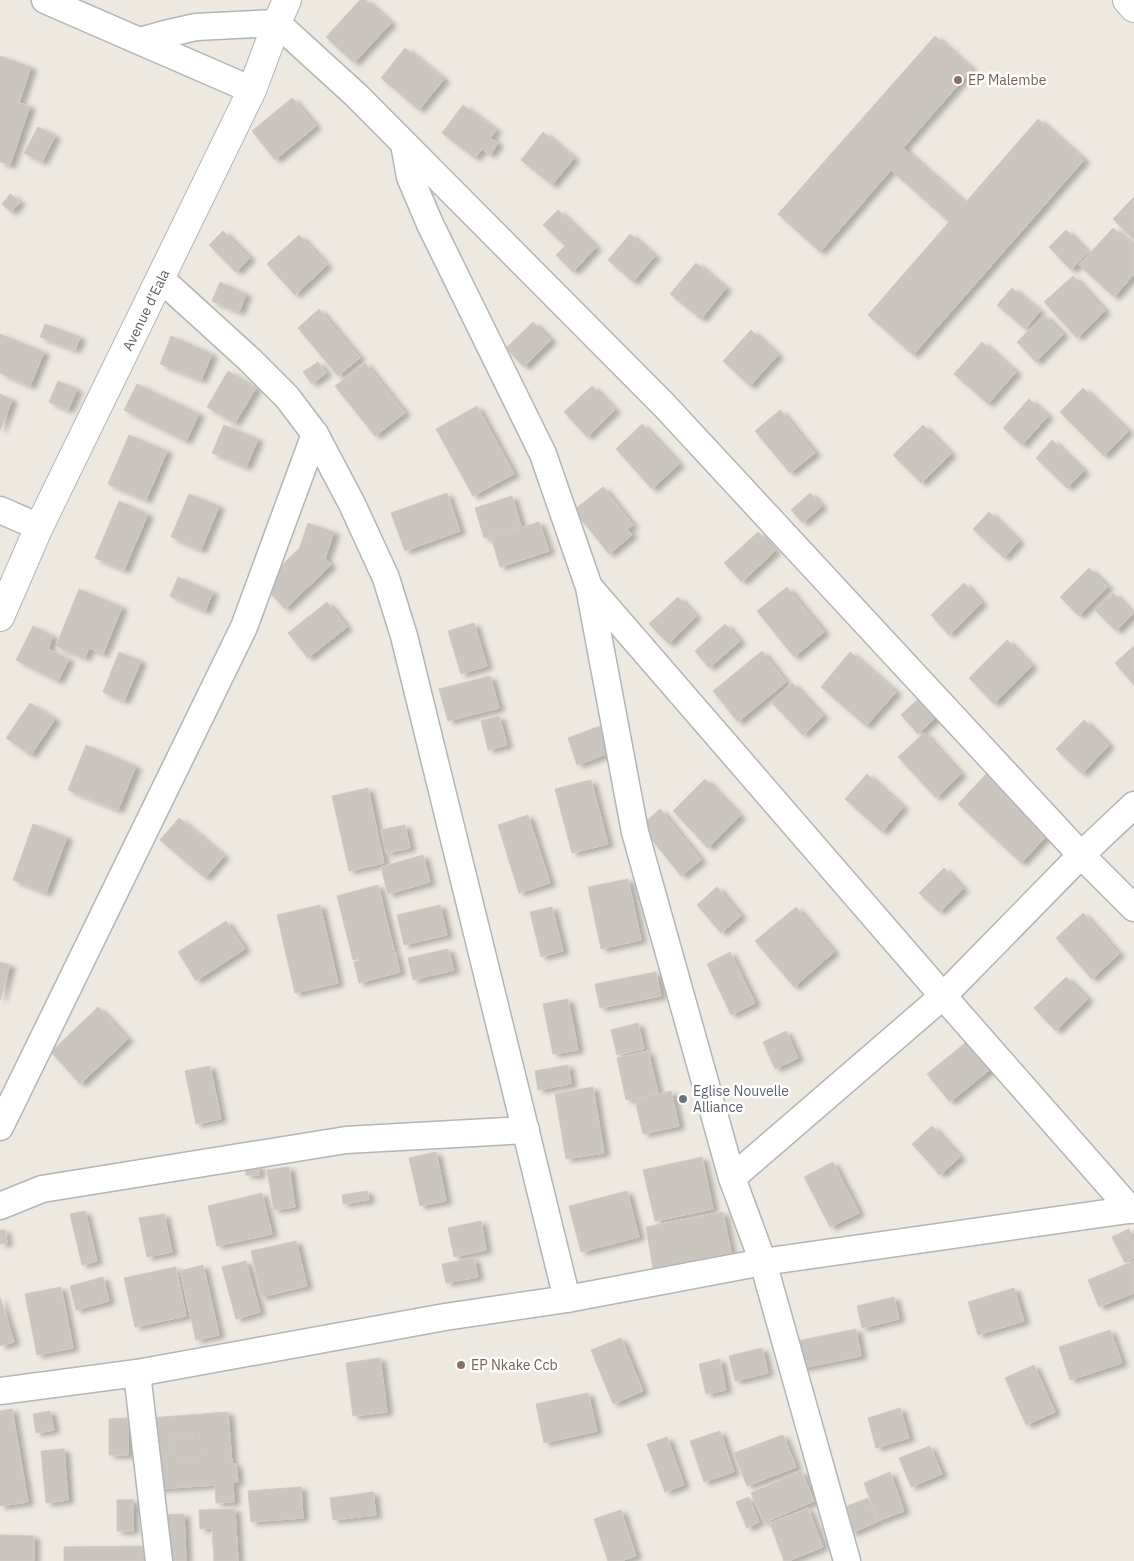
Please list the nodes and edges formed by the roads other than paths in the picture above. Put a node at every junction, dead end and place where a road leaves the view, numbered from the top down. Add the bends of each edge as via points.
1 (44, 0) edge
2 (282, 11) edge
3 (140, 41) junction
4 (252, 90) junction
5 (404, 144) junction
6 (160, 279) junction
7 (315, 434) junction
8 (0, 510) edge
9 (39, 527) junction
10 (589, 586) junction
11 (0, 617) edge
12 (1134, 805) edge
13 (1082, 856) junction
14 (1134, 908) edge
15 (943, 996) junction
16 (0, 1127) edge
17 (526, 1130) junction
18 (732, 1178) junction
19 (0, 1206) edge
20 (1133, 1210) edge
21 (763, 1262) junction
22 (567, 1299) junction
23 (137, 1373) junction
24 (0, 1391) edge
25 (158, 1561) edge
26 (847, 1561) edge

1 - 3 street
2 - 3 street
2 - 4 street, Avenue d'Eala
2 - 5 street
3 - 4 street
4 - 6 street, Avenue d'Eala
5 - 10 street via 410,177 430,224 544,454
5 - 13 street via 664,405
6 - 7 street via 262,372
6 - 9 street, Avenue d'Eala
7 - 16 street via 244,627
7 - 17 street via 386,578 402,628
8 - 9 street
9 - 11 street, Avenue d'Eala
10 - 15 street
10 - 18 street via 635,832
12 - 13 street
13 - 14 street
13 - 15 street
15 - 18 street
15 - 20 street
17 - 19 street via 346,1140 42,1189
17 - 22 street
18 - 21 street
20 - 21 street
21 - 22 street
21 - 26 street
22 - 23 street via 445,1317
23 - 24 street
23 - 25 street

